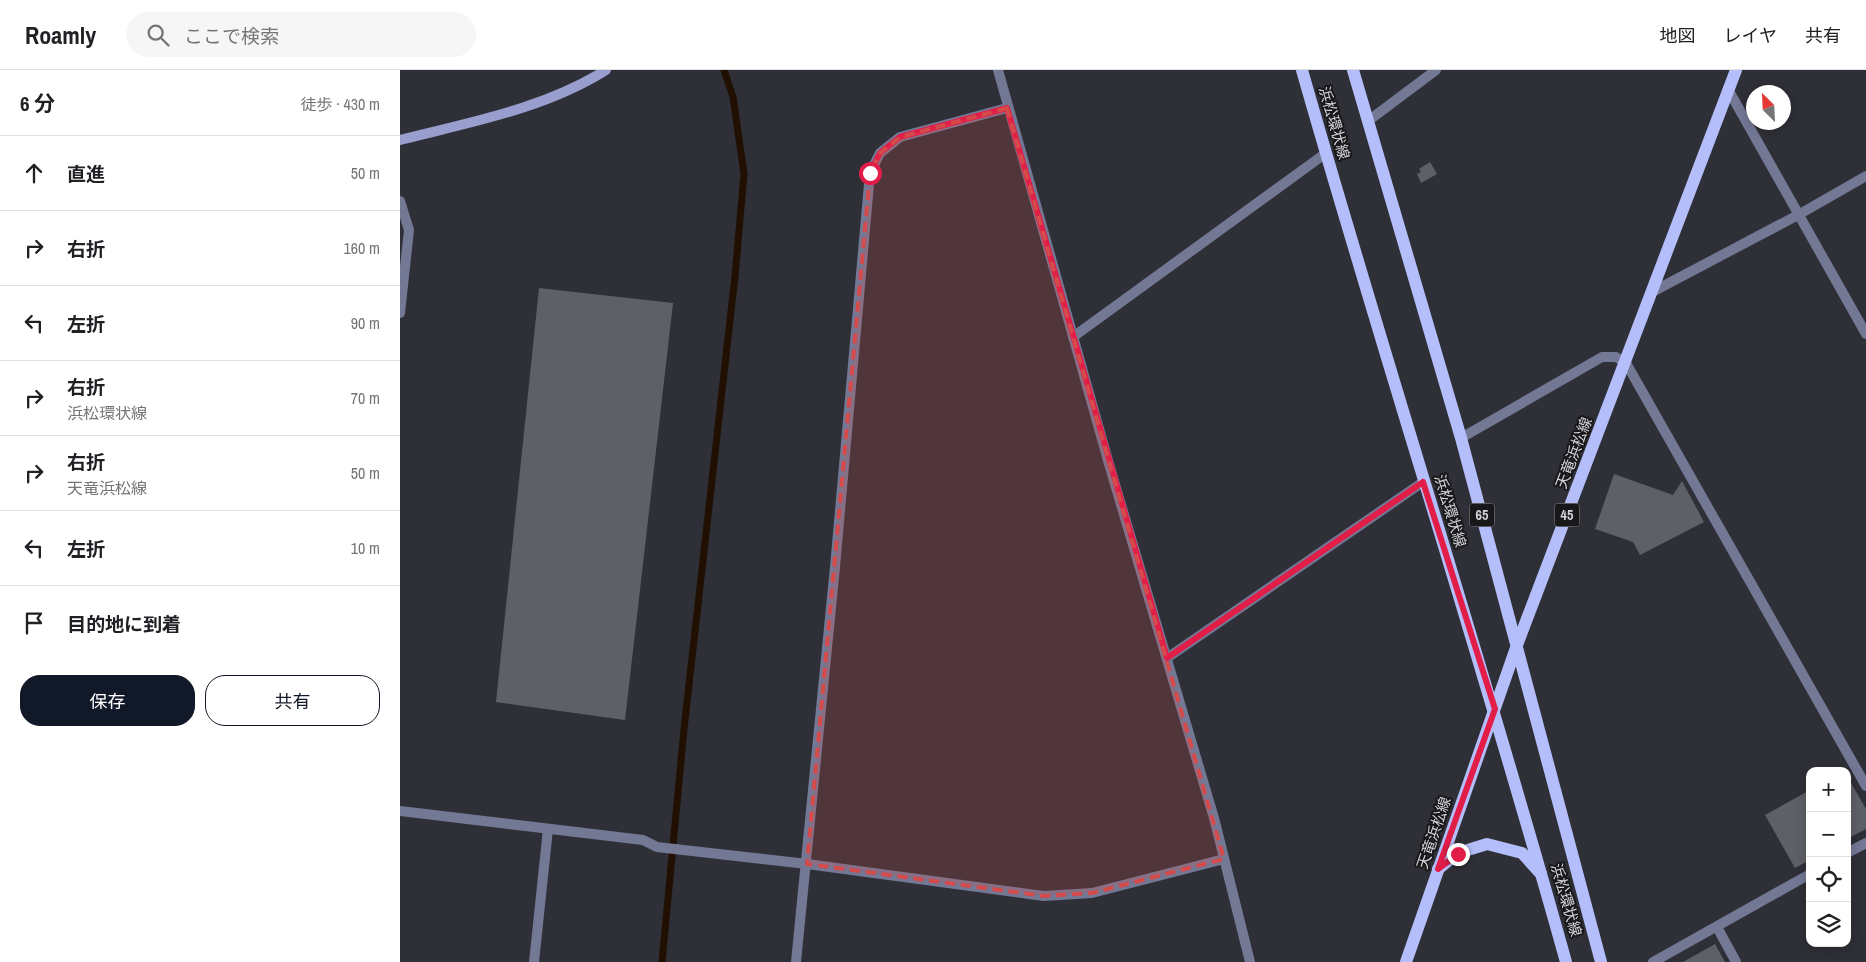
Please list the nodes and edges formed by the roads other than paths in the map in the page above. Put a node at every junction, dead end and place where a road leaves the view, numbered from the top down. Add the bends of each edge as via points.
1 (606, 70) edge
2 (998, 70) edge
3 (1302, 70) edge
4 (1353, 70) edge
5 (1436, 70) edge
6 (1736, 70) edge
7 (1729, 91) junction
8 (1007, 108) junction
9 (1368, 121) junction
10 (400, 140) edge
11 (1326, 153) junction
12 (1866, 176) edge
13 (400, 201) edge
14 (1798, 215) junction
15 (1652, 292) junction
16 (400, 313) edge
17 (1866, 334) edge
18 (1073, 337) junction
19 (1626, 362) junction
20 (1461, 438) junction
21 (1423, 482) junction
22 (1517, 645) junction
23 (1167, 658) junction
24 (1495, 709) junction
25 (1866, 786) edge
26 (400, 812) edge
27 (548, 829) junction
28 (1866, 842) edge
29 (1851, 851) edge
30 (1224, 859) junction
31 (807, 864) junction
32 (1438, 869) junction
33 (1542, 876) junction
34 (1806, 876) edge
35 (1717, 927) junction
36 (534, 962) edge
37 (796, 962) edge
38 (1250, 962) edge
39 (1406, 962) edge
40 (1566, 962) edge
41 (1601, 962) edge
42 (1653, 962) edge
43 (1736, 962) edge

1 - 10 street via 586,83 522,108
2 - 8 street
3 - 11 main road, 浜松環状線
4 - 9 main road, 浜松環状線 / 65
5 - 9 street
6 - 7 main road, 天竜浜松線 / 45
7 - 14 street
7 - 15 main road, 天竜浜松線 / 45
8 - 18 street
8 - 31 street via 900,137 880,153 870,173
9 - 20 main road, 浜松環状線 / 65
11 - 18 street
11 - 21 main road, 浜松環状線
12 - 14 street
13 - 16 street via 409,230
14 - 15 street
14 - 17 street
15 - 19 main road, 天竜浜松線 / 45
18 - 23 street
19 - 20 street via 1616,357 1602,357
19 - 22 main road, 天竜浜松線 / 45
19 - 25 street
20 - 22 main road, 浜松環状線 / 65
21 - 23 street
21 - 24 main road, 浜松環状線
22 - 24 main road, 天竜浜松線 / 45
22 - 41 main road, 浜松環状線 / 65
23 - 30 street
24 - 32 main road, 天竜浜松線 / 45
24 - 33 main road, 浜松環状線
26 - 27 street
27 - 31 street via 643,840 657,847
27 - 36 street
28 - 29 street
30 - 31 street via 1092,894 1044,896
30 - 38 street
31 - 37 street
32 - 33 main road via 1458,854 1487,844 1522,853
32 - 39 main road, 天竜浜松線 / 45
33 - 40 main road, 浜松環状線
34 - 35 street
35 - 42 street
35 - 43 street

